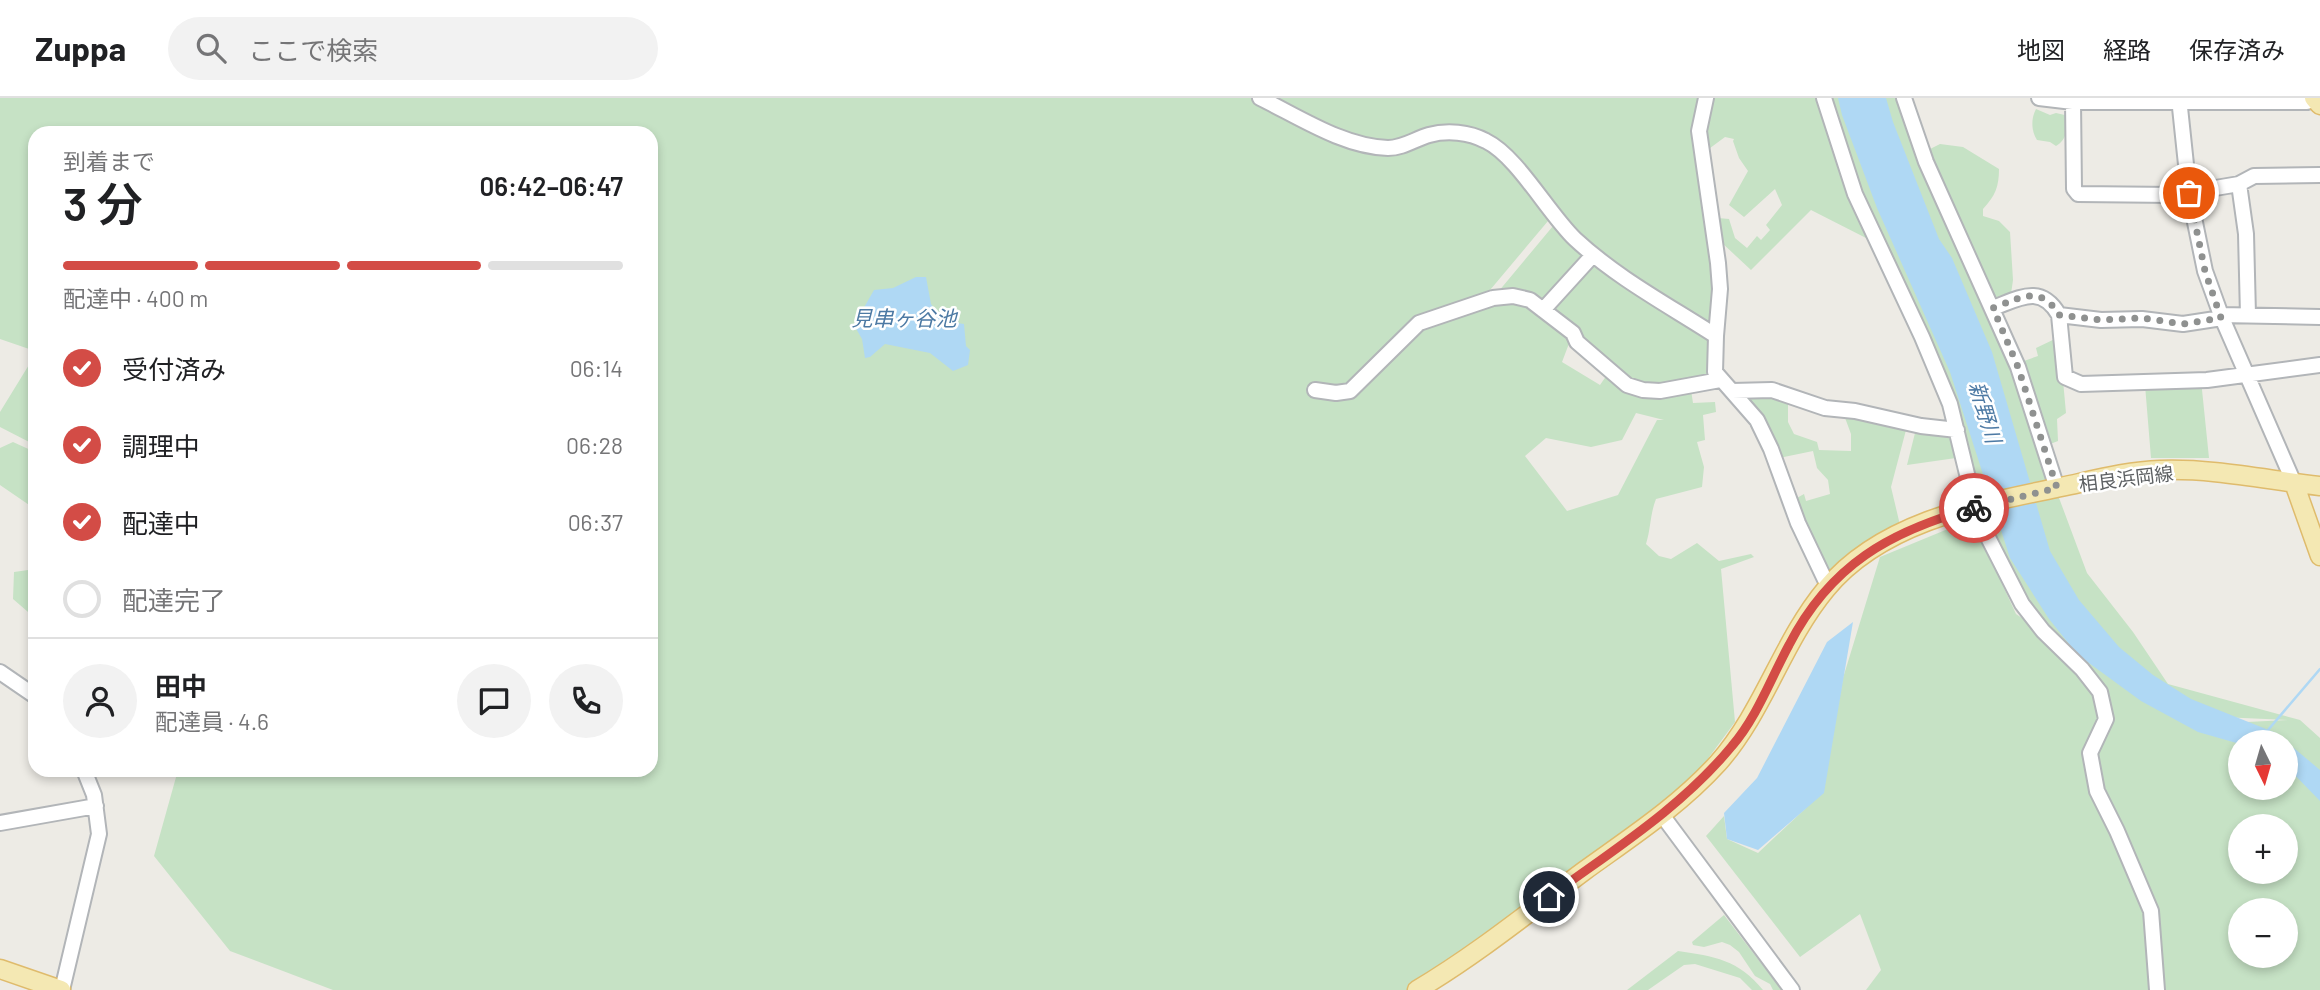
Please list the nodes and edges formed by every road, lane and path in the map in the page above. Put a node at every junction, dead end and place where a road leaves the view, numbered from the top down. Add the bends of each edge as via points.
1 (1260, 98) edge
2 (1706, 98) edge
3 (1824, 98) edge
4 (1904, 98) edge
5 (2039, 98) edge
6 (2315, 98) edge
7 (2117, 100) edge
8 (2180, 100) edge
9 (2073, 102) junction
10 (2320, 105) edge
11 (2320, 175) edge
12 (2239, 184) junction
13 (2189, 193) junction
14 (1593, 255) junction
15 (1993, 308) junction
16 (1543, 310) junction
17 (2059, 315) junction
18 (2248, 315) junction
19 (2221, 316) junction
20 (2320, 317) edge
21 (1716, 336) junction
22 (2320, 365) edge
23 (2320, 372) edge
24 (2247, 376) junction
25 (1720, 380) junction
26 (1315, 390) dead end
27 (1732, 391) junction
28 (1957, 430) junction
29 (2294, 483) junction
30 (2320, 486) edge
31 (2054, 489) junction
32 (1976, 507) junction
33 (2320, 556) edge
34 (1828, 586) junction
35 (4, 678) edge
36 (28, 692) edge
37 (86, 777) edge
38 (96, 806) junction
39 (1662, 815) junction
40 (0, 823) edge
41 (0, 969) edge
42 (27, 984) edge
43 (62, 990) edge
44 (1417, 990) edge
45 (1793, 990) edge
46 (2157, 990) edge

1 - 14 street via 1340,136 1374,146 1391,148 1449,132 1486,140 1507,156 1553,215
2 - 21 street via 1699,131 1718,263
3 - 28 street via 1855,194 1922,337
4 - 15 street via 1926,162
5 - 9 street
6 - 8 street via 2307,102
6 - 10 main road
7 - 8 street
7 - 9 street
8 - 13 street
9 - 13 street via 2074,189 2078,194
11 - 12 street via 2254,176
12 - 13 street
12 - 18 street via 2246,234
13 - 19 street via 2205,271
14 - 16 street
14 - 21 street
15 - 17 street via 2028,295 2041,296
15 - 31 street via 2018,367
16 - 25 street via 1627,385 1660,391
16 - 26 street via 1530,300 1493,298 1419,323 1350,391
17 - 19 street via 2183,324
17 - 24 street via 2065,377 2072,382
18 - 19 street
18 - 20 street
19 - 24 street
21 - 25 street via 1715,366
22 - 23 street
22 - 24 street
24 - 29 street
25 - 27 street
27 - 28 street via 1772,390 1825,408
27 - 34 street via 1757,420
28 - 32 street
29 - 30 main road, 相良浜岡線
29 - 31 main road, 相良浜岡線 via 2159,470
29 - 33 main road
31 - 32 main road, 相良浜岡線
32 - 34 main road, 相良浜岡線 via 1901,532 1862,556
32 - 46 street via 2022,604 2100,692 2106,719 2090,753 2096,791 2151,911
34 - 39 main road, 相良浜岡線 via 1791,641 1735,743
35 - 36 street
37 - 38 street
38 - 40 street
38 - 43 street via 99,834
39 - 44 main road, 相良浜岡線
39 - 45 street
41 - 42 main road
42 - 43 main road

